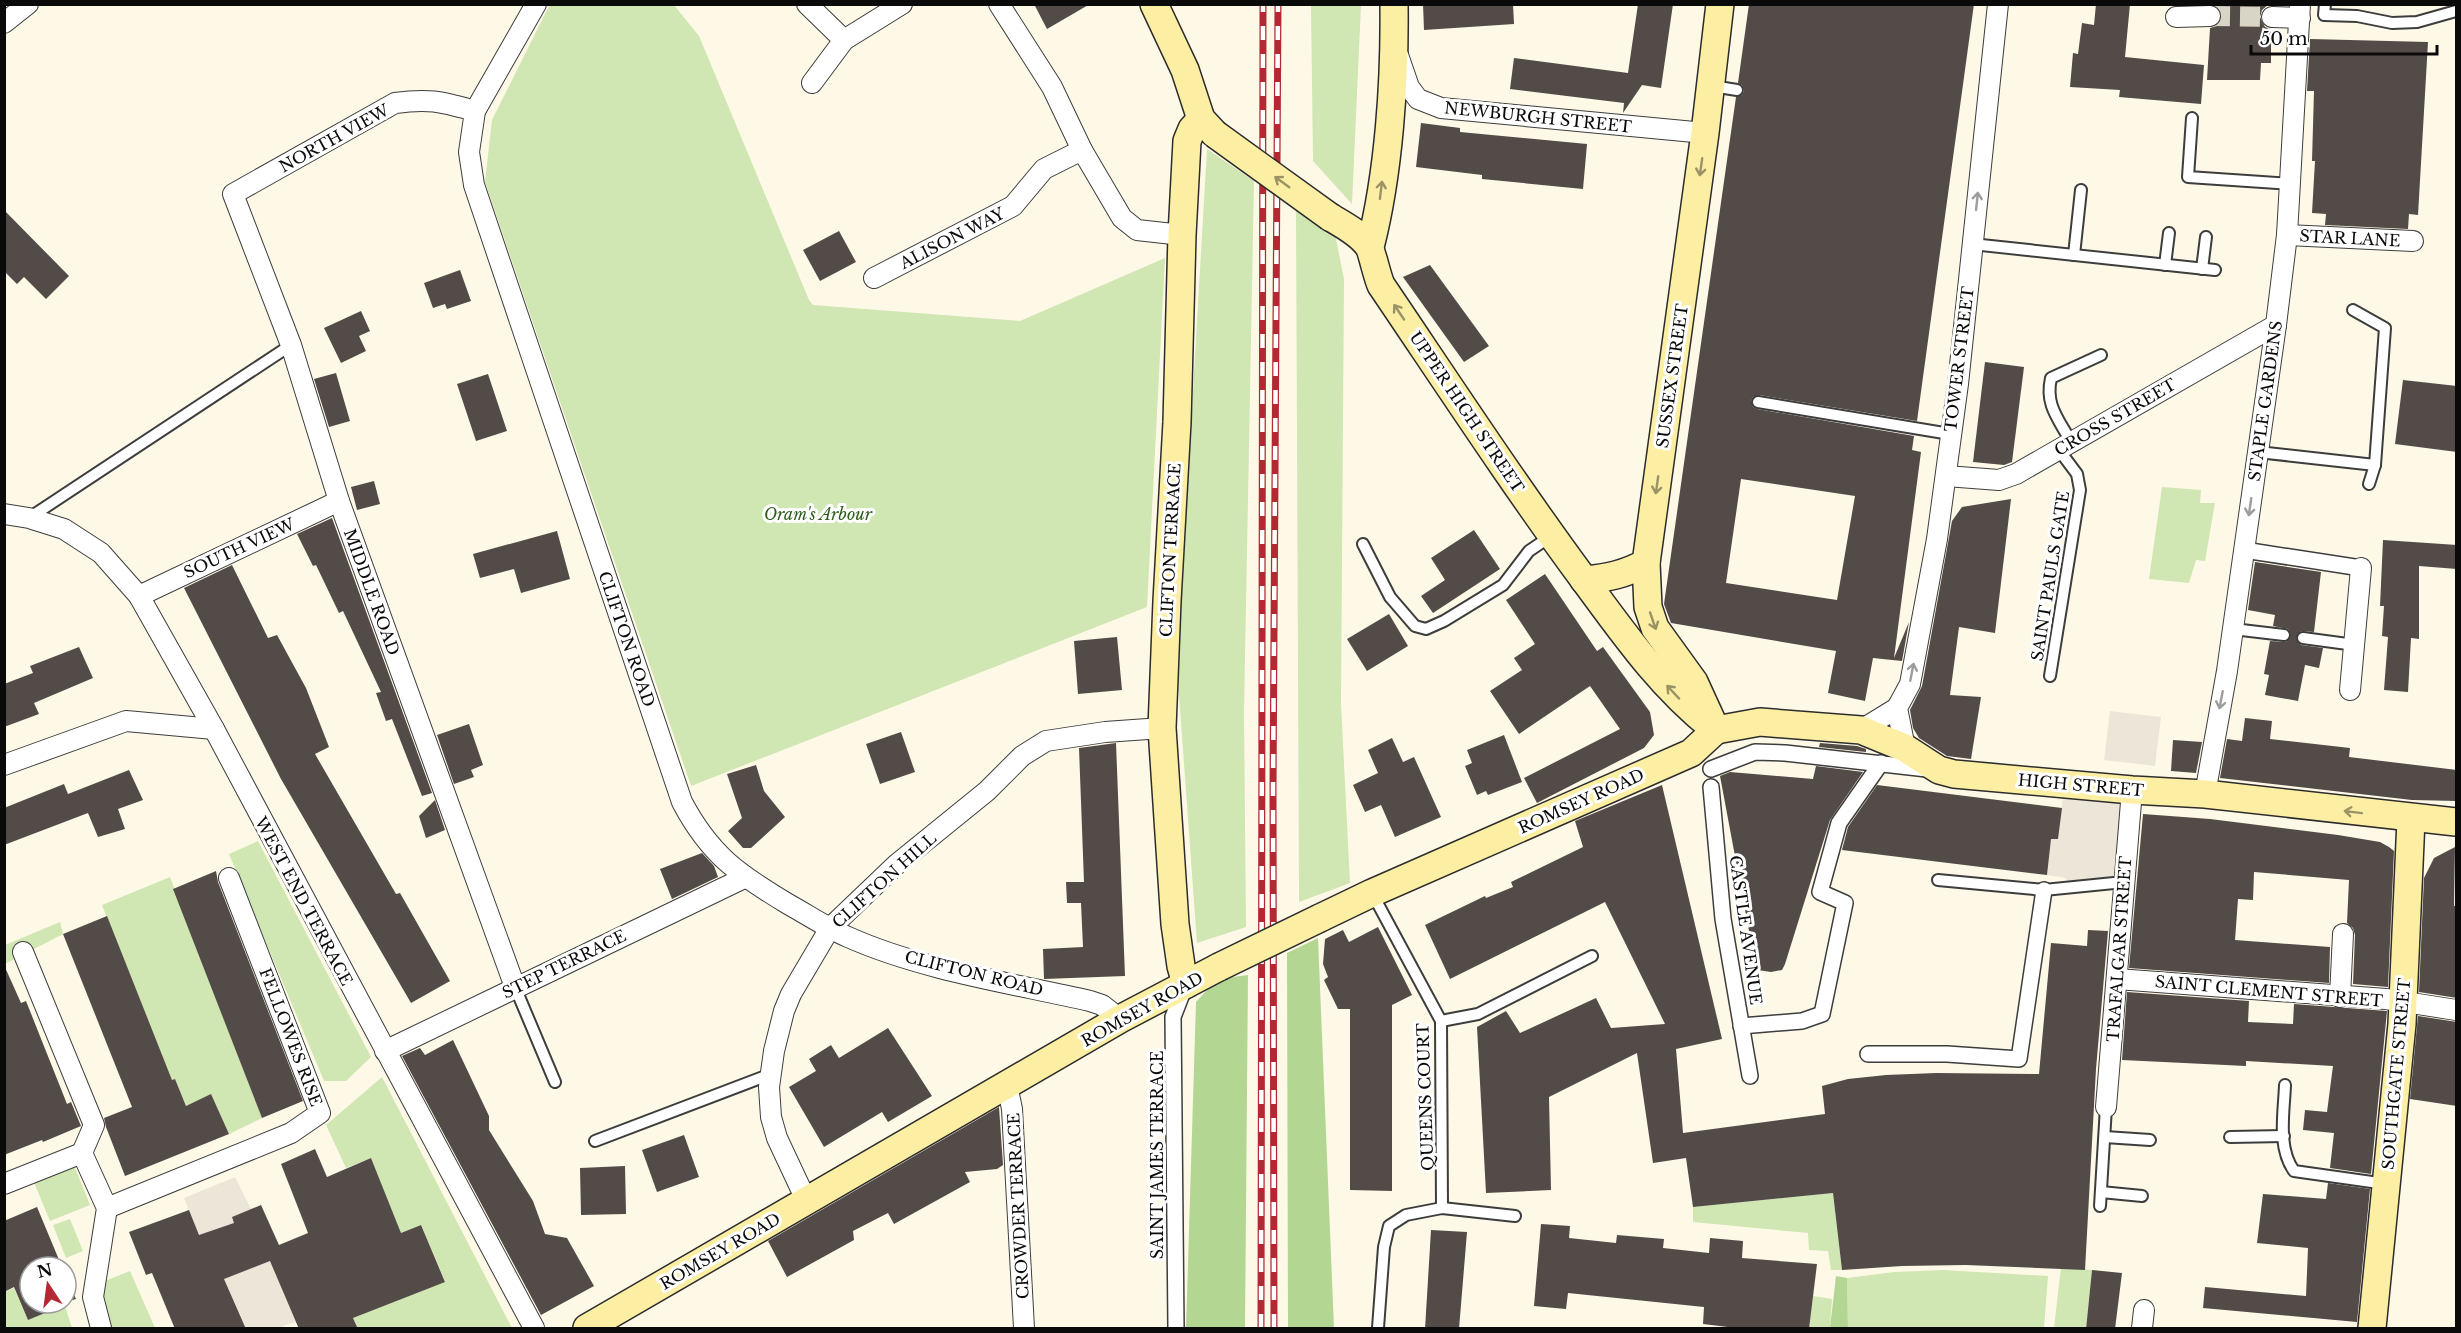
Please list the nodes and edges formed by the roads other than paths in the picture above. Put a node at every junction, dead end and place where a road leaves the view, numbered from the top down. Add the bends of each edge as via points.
1 (28, 4) edge
2 (536, 4) edge
3 (807, 4) edge
4 (902, 4) edge
5 (999, 4) edge
6 (1154, 4) edge
7 (1394, 4) edge
8 (1720, 4) edge
9 (1998, 4) edge
10 (2325, 4) edge
11 (2355, 4) edge
12 (2300, 11) edge
13 (2457, 11) edge
14 (2210, 16) tunnel mouth
15 (2358, 16) junction
16 (2176, 17) dead end
17 (2272, 17) tunnel mouth
18 (4, 23) edge
19 (844, 40) junction
20 (1394, 46) junction
21 (812, 83) dead end
22 (475, 111) junction
23 (2192, 118) dead end
24 (1208, 126) junction
25 (1706, 133) junction
26 (1082, 150) junction
27 (2290, 184) junction
28 (2081, 190) dead end
29 (233, 194) joint
30 (2169, 233) dead end
31 (1182, 235) junction
32 (2287, 235) junction
33 (2206, 237) dead end
34 (2413, 241) dead end
35 (1972, 244) junction
36 (1370, 248) junction
37 (2074, 255) junction
38 (2165, 265) junction
39 (2202, 269) junction
40 (2215, 270) dead end
41 (874, 278) dead end
42 (2353, 310) dead end
43 (2276, 325) junction
44 (291, 345) junction
45 (2101, 355) dead end
46 (1758, 402) dead end
47 (1950, 434) junction
48 (2065, 446) junction
49 (2258, 452) junction
50 (2375, 465) junction
51 (1946, 476) junction
52 (2369, 484) dead end
53 (339, 501) junction
54 (4, 514) edge
55 (29, 518) junction
56 (1551, 537) junction
57 (1363, 544) dead end
58 (2244, 550) junction
59 (1646, 563) junction
60 (2361, 568) joint
61 (1584, 580) junction
62 (139, 596) junction
63 (2233, 628) junction
64 (2284, 635) dead end
65 (2303, 638) dead end
66 (2355, 645) junction
67 (2050, 676) dead end
68 (2350, 690) dead end
69 (1897, 708) junction
70 (1162, 728) junction
71 (214, 729) junction
72 (1716, 730) junction
73 (1861, 730) junction
74 (1905, 748) junction
75 (1881, 763) junction
76 (4, 765) edge
77 (1711, 769) dead end
78 (1939, 770) junction
79 (1711, 787) dead end
80 (2132, 790) junction
81 (2205, 794) junction
82 (2411, 819) junction
83 (2457, 822) edge
84 (229, 878) dead end
85 (744, 878) junction
86 (1938, 880) dead end
87 (2124, 882) junction
88 (2044, 890) junction
89 (1372, 893) junction
90 (830, 928) junction
91 (2343, 934) dead end
92 (23, 952) dead end
93 (1592, 956) dead end
94 (2117, 979) junction
95 (1186, 984) junction
96 (515, 987) junction
97 (2340, 997) junction
98 (2403, 1004) junction
99 (2457, 1010) edge
100 (1120, 1019) junction
101 (1441, 1021) junction
102 (1741, 1026) junction
103 (385, 1051) junction
104 (1868, 1054) dead end
105 (771, 1074) junction
106 (1750, 1076) dead end
107 (555, 1082) dead end
108 (1007, 1085) junction
109 (2285, 1085) dead end
110 (2106, 1107) joint
111 (2284, 1136) junction
112 (2105, 1137) junction
113 (2230, 1137) dead end
114 (2150, 1140) dead end
115 (595, 1141) dead end
116 (82, 1153) junction
117 (4, 1184) edge
118 (2386, 1184) junction
119 (2101, 1192) junction
120 (2142, 1196) dead end
121 (807, 1202) junction
122 (2100, 1206) dead end
123 (107, 1208) junction
124 (1442, 1208) junction
125 (1515, 1216) dead end
126 (101, 1329) edge
127 (534, 1329) edge
128 (587, 1329) edge
129 (1024, 1329) edge
130 (1176, 1329) edge
131 (1378, 1329) edge
132 (2372, 1329) edge

1 - 18 street
2 - 22 street, CLIFTON ROAD
3 - 19 street
4 - 19 street
5 - 26 street via 1052,87
6 - 24 main road
7 - 20 main road
8 - 25 main road, SUSSEX STREET via 1724,88
35 -> 9 street, TOWER STREET
10 - 15 lane via 2325,15
11 - 15 lane
12 - 17 street
12 - 27 street, STAPLE GARDENS
13 - 15 lane via 2418,22 2392,23
14 - 16 street
19 - 21 street
20 - 25 street, NEWBURGH STREET via 1409,87 1418,99 1441,108
36 -> 20 main road via 1377,218
22 - 29 street, NORTH VIEW via 423,99 395,103
22 - 85 street, CLIFTON ROAD via 469,152 474,185 682,802 696,829
23 - 27 lane via 2188,177
24 - 31 main road, CLIFTON TERRACE via 1192,129 1187,141
36 -> 24 main road, bridge
25 -> 59 main road, SUSSEX STREET
26 - 31 street via 1122,218 1137,230
26 - 41 street, ALISON WAY via 1044,169 1013,206
27 - 32 street, STAPLE GARDENS
28 - 37 lane
29 - 44 street, MIDDLE ROAD
30 - 38 lane
31 - 70 main road, CLIFTON TERRACE
32 - 34 street, STAR LANE
32 - 43 street, STAPLE GARDENS
33 - 39 lane
35 - 37 lane
35 - 47 street, TOWER STREET
56 -> 36 main road, UPPER HIGH STREET via 1381,285
37 - 38 lane
38 - 39 lane
39 - 40 lane
42 - 50 lane via 2385,328
43 - 48 street, CROSS STREET
43 - 49 street, STAPLE GARDENS
44 - 53 street, MIDDLE ROAD
44 - 55 lane
45 - 48 lane, SAINT PAULS GATE via 2051,378 2048,394
46 - 47 lane
47 - 51 street, TOWER STREET
48 - 51 street, CROSS STREET via 1999,480
48 - 67 lane, SAINT PAULS GATE via 2080,490
49 - 50 lane
49 -> 58 street, STAPLE GARDENS
50 - 52 lane
69 -> 51 street, TOWER STREET via 1910,684
53 - 62 street, SOUTH VIEW
53 - 96 street, MIDDLE ROAD
54 - 55 street, WEST END TERRACE
55 - 62 street, WEST END TERRACE via 64,529 101,554
56 - 57 lane via 1529,551 1503,585 1426,629 1415,626 1390,597
56 - 61 main road, UPPER HIGH STREET
58 - 60 street
58 - 63 street, STAPLE GARDENS
59 - 61 main road via 1624,574
59 -> 72 main road, SUSSEX STREET via 1648,608 1655,628 1694,682
60 - 66 street
72 -> 61 main road, UPPER HIGH STREET via 1674,694 1630,644
62 - 71 street, WEST END TERRACE
63 - 64 lane
63 -> 81 street, STAPLE GARDENS
65 - 66 lane
66 - 68 street
69 - 73 street
69 - 74 street
70 - 90 street, CLIFTON HILL via 1046,741 1022,756 987,791 897,864
70 - 95 main road, CLIFTON TERRACE via 1176,935
71 - 76 street via 126,721
71 - 103 street, WEST END TERRACE
72 - 73 main road, HIGH STREET via 1760,722
72 - 89 main road, ROMSEY ROAD via 1691,753
73 - 74 main road, HIGH STREET
74 - 78 main road, HIGH STREET
75 - 77 street via 1755,752
75 - 78 street
75 - 102 street via 1839,823 1820,892 1845,903 1822,1014 1802,1021
78 - 80 main road, HIGH STREET
79 - 102 street, CASTLE AVENUE via 1723,919
80 - 81 main road, HIGH STREET
80 - 87 street, TRAFALGAR STREET
82 -> 81 main road, HIGH STREET
82 - 83 main road, HIGH STREET
82 - 98 main road, SOUTHGATE STREET
84 - 123 street, FELLOWES RISE via 320,1113 291,1133
85 - 90 street, CLIFTON ROAD
85 - 96 street, STEP TERRACE
86 - 88 lane
87 - 88 lane
87 - 94 street, TRAFALGAR STREET
88 - 104 street via 2019,1059
89 - 95 main road, ROMSEY ROAD, bridge
89 - 101 lane, QUEENS COURT
90 - 100 street, CLIFTON ROAD via 936,966 1090,1000
90 - 105 street, CLIFTON HILL via 784,1011
91 - 97 street
92 - 116 street via 94,1125
93 - 101 lane via 1478,1014
94 - 97 street, SAINT CLEMENT STREET
94 - 110 street, TRAFALGAR STREET
95 - 100 main road, ROMSEY ROAD
95 - 130 street, SAINT JAMES TERRACE via 1173,1017
96 - 103 street, STEP TERRACE
96 - 107 lane
97 - 98 street, SAINT CLEMENT STREET via 2386,999
98 - 99 street, SAINT CLEMENT STREET
98 - 118 main road, SOUTHGATE STREET
100 - 108 main road, ROMSEY ROAD
101 - 124 lane, QUEENS COURT
102 - 106 street, CASTLE AVENUE
103 - 127 street, WEST END TERRACE
105 - 115 lane
105 - 121 street, CLIFTON HILL via 771,1117
108 - 121 main road, ROMSEY ROAD
108 - 129 street, CROWDER TERRACE via 1012,1108
109 - 111 lane
110 - 112 lane
111 - 113 lane
111 - 118 lane via 2287,1161 2294,1171
112 - 114 lane
112 - 119 lane
116 - 117 street
116 - 123 street
118 - 132 main road, SOUTHGATE STREET
119 - 120 lane
119 - 122 lane
121 - 128 main road, ROMSEY ROAD
123 - 126 street via 93,1297
124 - 125 lane
124 - 131 lane via 1406,1215 1389,1226

